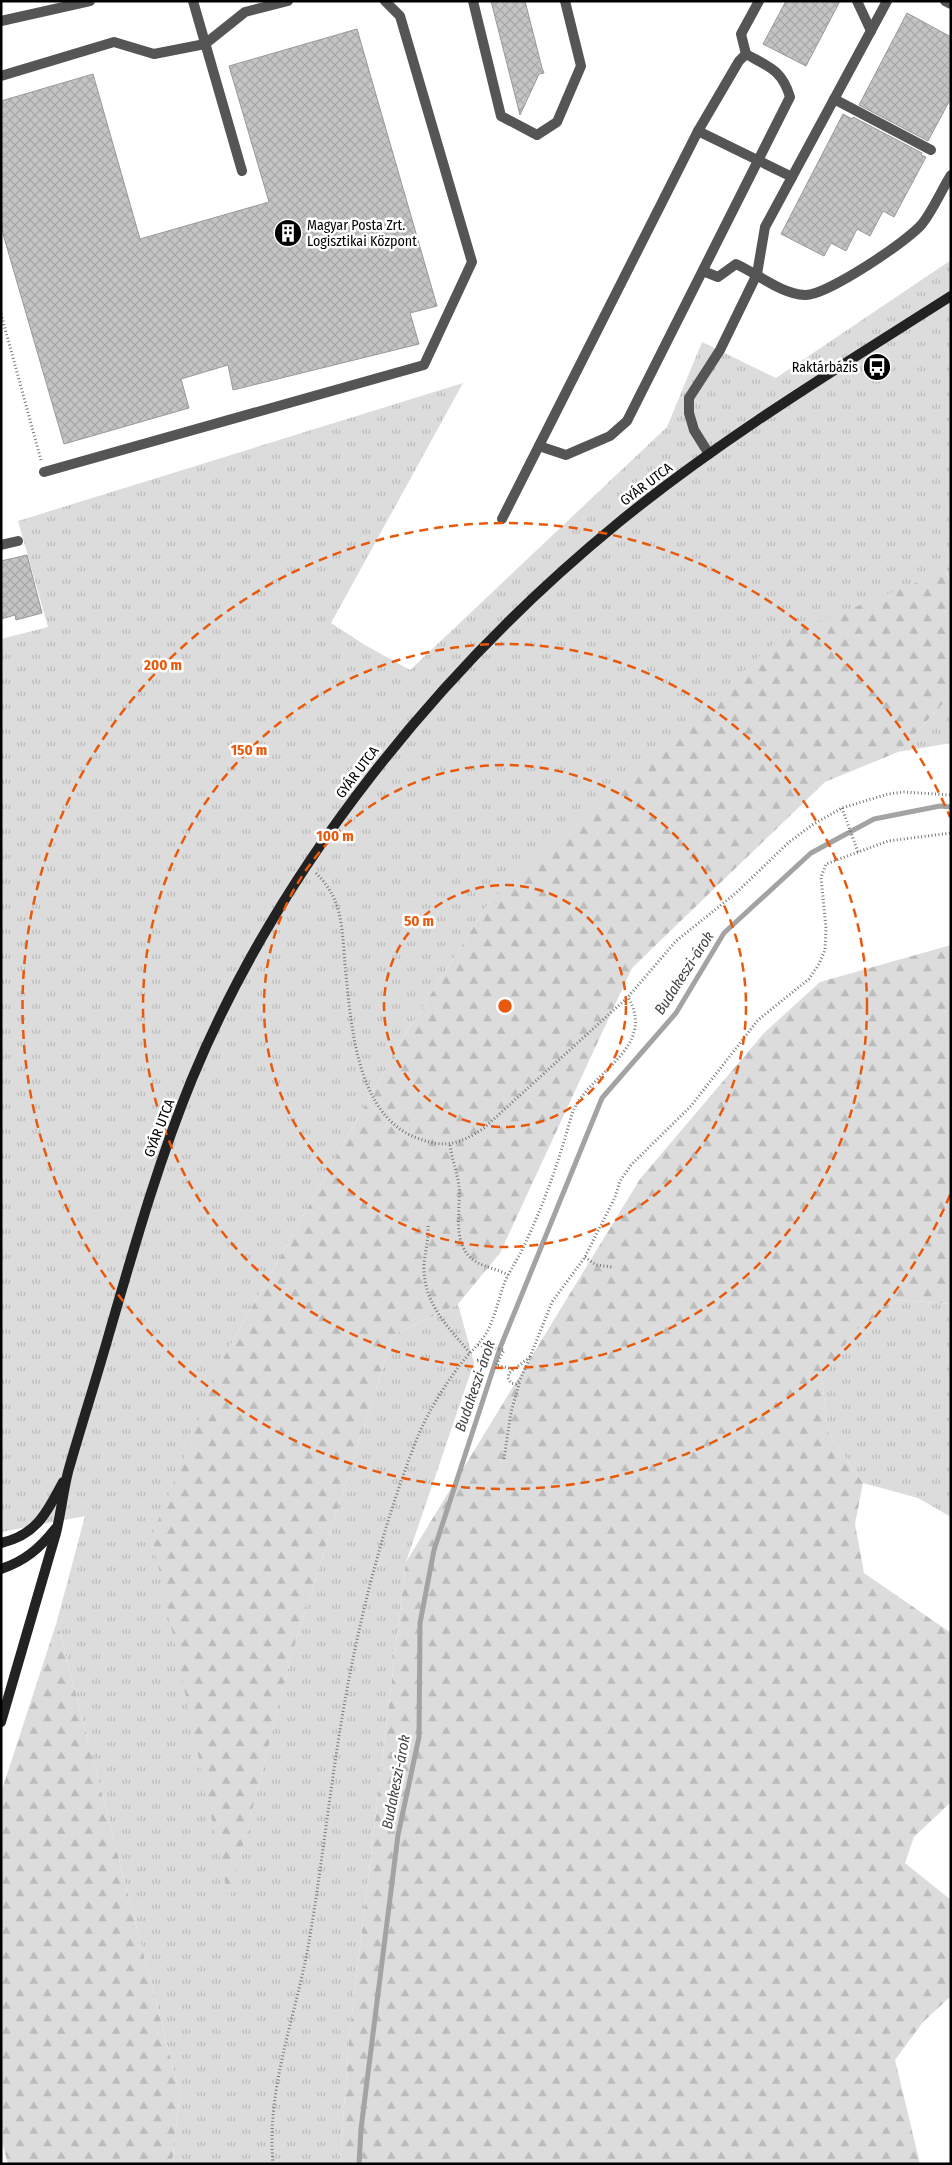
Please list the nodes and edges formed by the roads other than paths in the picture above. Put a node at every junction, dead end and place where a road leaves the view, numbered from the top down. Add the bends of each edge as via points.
1 (90, 1) edge
2 (193, 1) edge
3 (288, 1) edge
4 (385, 1) edge
5 (473, 1) edge
6 (565, 1) edge
7 (759, 1) edge
8 (857, 1) edge
9 (887, 1) edge
10 (945, 1) edge
11 (951, 4) edge
12 (1, 21) edge
13 (870, 31) junction
14 (205, 44) junction
15 (746, 54) junction
16 (1, 76) edge
17 (834, 100) junction
18 (698, 131) junction
19 (931, 150) dead end
20 (758, 160) junction
21 (242, 172) dead end
22 (951, 175) edge
23 (792, 177) junction
24 (703, 270) junction
25 (756, 274) junction
26 (951, 296) edge
27 (539, 446) junction
28 (709, 454) junction
29 (44, 472) road end
30 (502, 519) dead end
31 (18, 541) dead end
32 (1, 546) edge
33 (67, 1475) junction
34 (58, 1527) junction
35 (1, 1543) edge
36 (1, 1569) edge
37 (1, 1722) edge

1 - 12 lane
2 - 14 lane
3 - 14 lane via 245,12
4 - 29 lane via 400,16 472,262 424,365
5 - 6 lane via 501,116 537,134 557,122 581,66
7 - 15 lane via 741,34
8 - 13 lane
9 - 13 lane
10 - 11 lane
13 - 17 lane
14 - 16 lane via 154,54 114,42
14 - 21 lane
15 - 18 lane via 739,60
15 - 20 lane via 777,72 786,81 790,97
17 - 19 lane
17 - 23 lane
18 - 20 lane
18 - 27 lane
20 - 23 lane
20 - 24 lane
22 - 25 lane via 921,225 823,291 806,295 787,291
23 - 25 lane via 765,227
24 - 25 lane via 718,277 736,264
24 - 27 lane via 627,421 610,436 566,455
25 - 28 lane via 720,350 689,398 694,430
26 - 28 main road, GYÁR UTCA
27 - 30 lane
28 - 33 main road, GYÁR UTCA via 571,563 493,639 405,733 338,820 309,865 247,967 191,1082 146,1204
31 - 32 lane
33 - 34 main road, GYÁR UTCA
33 - 35 main road, GYÁR UTCA via 45,1514 32,1529 24,1536
34 - 36 main road via 40,1548 20,1562
34 - 37 main road, GYÁR UTCA

